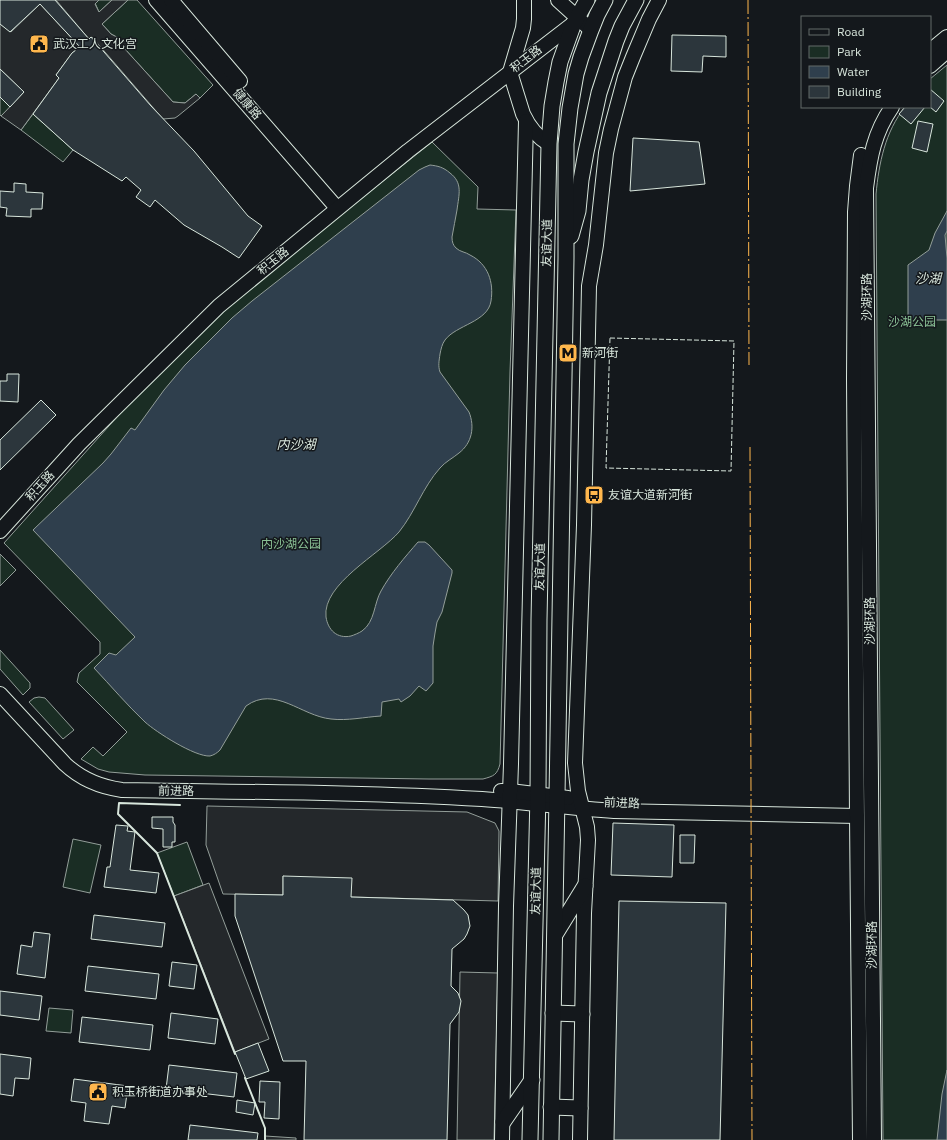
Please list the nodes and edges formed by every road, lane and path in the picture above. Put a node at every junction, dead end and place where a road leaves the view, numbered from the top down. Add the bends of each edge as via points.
1 (156, 0) edge
2 (171, 0) edge
3 (524, 0) edge
4 (558, 0) edge
5 (605, 0) edge
6 (636, 0) edge
7 (659, 0) edge
8 (580, 9) edge
9 (597, 16) junction
10 (591, 30) junction
11 (947, 37) edge
12 (931, 50) edge
13 (947, 51) edge
14 (931, 65) edge
15 (510, 72) junction
16 (880, 108) edge
17 (891, 108) edge
18 (526, 121) junction
19 (549, 144) junction
20 (341, 206) junction
21 (566, 258) junction
22 (0, 531) edge
23 (0, 694) edge
24 (510, 796) junction
25 (538, 799) junction
26 (557, 801) junction
27 (581, 805) junction
28 (857, 812) junction
29 (585, 886) junction
30 (555, 934) junction
31 (554, 1013) junction
32 (582, 1014) junction
33 (532, 1080) junction
34 (551, 1107) junction
35 (580, 1108) junction
36 (503, 1122) junction
37 (502, 1140) edge
38 (530, 1140) edge
39 (551, 1140) edge
40 (580, 1140) edge
41 (860, 1140) edge
42 (874, 1140) edge

1 - 20 street, 健康路
2 - 20 street, 健康路
3 - 15 street via 523,28
4 - 8 street
5 - 9 main road, 友谊大道
6 - 21 main road via 616,41 599,93 581,180 578,212
7 - 27 street via 625,77 611,129 589,286 584,525 575,763
8 - 9 street
8 - 10 street
8 - 15 street, 积玉路
8 - 19 main road, 友谊大道 via 564,49 556,82
9 - 10 main road, 友谊大道
10 - 21 main road, 友谊大道 via 576,74 567,126
11 - 12 street
13 - 14 street
15 - 18 street
15 - 20 street, 积玉路
16 - 28 street, 沙湖环路 via 861,155 855,212
17 - 42 street, 沙湖环路 via 876,139 870,158 866,188
18 - 19 street via 532,130
18 - 24 street
19 - 25 main road, 友谊大道 via 539,620
20 - 22 street, 积玉路 via 219,306 79,444
21 - 26 main road, 友谊大道
23 - 24 street, 前进路 via 65,764 88,781 103,787 122,790 484,799
24 - 25 street, 前进路
24 - 36 street
25 - 26 street, 前进路
25 - 33 main road, 友谊大道
26 - 27 street, 前进路
26 - 30 main road, 友谊大道
27 - 28 street, 前进路 via 603,802
27 - 29 street via 588,840
28 - 41 street, 沙湖环路
29 - 30 main road
29 - 32 street
30 - 31 main road, 友谊大道
31 - 32 main road
31 - 34 main road, 友谊大道
32 - 35 street
33 - 36 main road
33 - 38 main road, 友谊大道
34 - 35 main road
34 - 39 main road, 友谊大道
35 - 40 street
36 - 37 street

